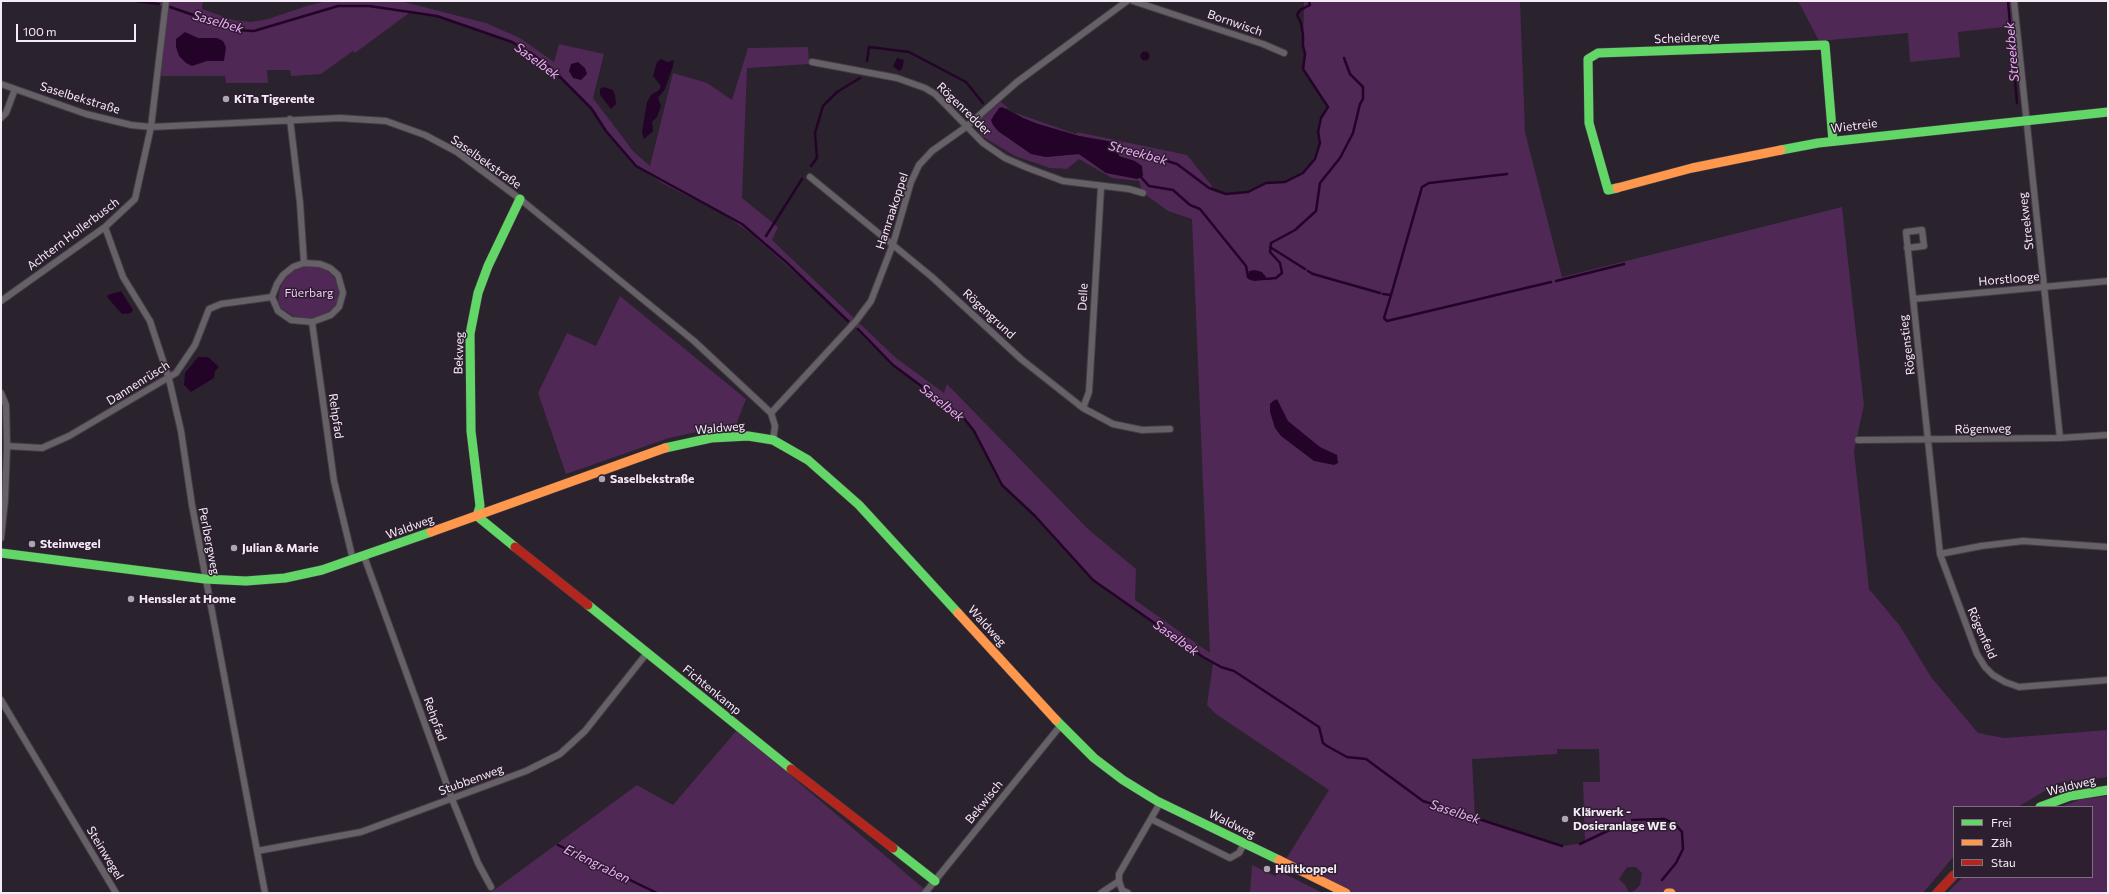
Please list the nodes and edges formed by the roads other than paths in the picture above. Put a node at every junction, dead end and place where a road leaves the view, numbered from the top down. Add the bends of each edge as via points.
1 (1127, 1) edge
2 (1133, 1) edge
3 (2014, 1) edge
4 (165, 3) edge
5 (1284, 53) dead end
6 (812, 62) dead end
7 (1, 84) edge
8 (15, 89) junction
9 (2108, 112) edge
10 (1, 118) edge
11 (290, 119) junction
12 (2025, 120) junction
13 (151, 127) junction
14 (966, 127) junction
15 (1833, 141) junction
16 (810, 177) dead end
17 (1101, 187) junction
18 (1608, 190) joint
19 (1144, 193) dead end
20 (520, 199) junction
21 (105, 227) junction
22 (893, 244) junction
23 (1907, 248) dead end
24 (304, 263) junction
25 (2108, 281) edge
26 (2045, 286) junction
27 (272, 297) junction
28 (1913, 299) junction
29 (1, 301) edge
30 (312, 322) junction
31 (169, 379) junction
32 (1, 393) edge
33 (1083, 408) junction
34 (771, 413) junction
35 (1170, 429) dead end
36 (2108, 435) edge
37 (2060, 438) junction
38 (773, 440) junction
39 (1858, 440) dead end
40 (1929, 440) junction
41 (7, 446) junction
42 (477, 516) junction
43 (1, 538) edge
44 (2108, 547) edge
45 (1, 553) edge
46 (1940, 554) junction
47 (364, 556) junction
48 (353, 560) junction
49 (205, 579) junction
50 (646, 653) junction
51 (2108, 680) edge
52 (1, 700) edge
53 (1061, 725) junction
54 (2108, 790) edge
55 (452, 798) junction
56 (1160, 803) junction
57 (2043, 806) edge
58 (1151, 819) junction
59 (1244, 844) junction
60 (257, 851) junction
61 (1953, 876) edge
62 (935, 880) junction
63 (1119, 881) junction
64 (492, 886) dead end
65 (116, 893) edge
66 (265, 893) edge
67 (925, 893) edge
68 (1101, 893) edge
69 (1128, 893) edge
70 (1346, 893) edge
71 (1668, 893) edge
72 (1671, 893) edge
73 (1937, 893) edge

1 - 14 street, Hamraakoppel via 1017,82
2 - 5 street, Bornwisch
3 - 12 street, Streekweg
4 - 13 street, Achtern Hollerbusch
6 - 14 street, Rögenredder via 916,84 934,94
7 - 8 street, Saselbekstraße
8 - 10 street via 6,113
8 - 13 street, Saselbekstraße via 111,121
9 - 12 street, Wietreie
11 - 13 street, Saselbekstraße
11 - 20 street, Saselbekstraße via 340,118 386,121 425,135 457,152
11 - 24 street
12 - 15 street, Wietreie
12 - 26 street, Streekweg
13 - 21 street, Achtern Hollerbusch via 135,200
14 - 17 street, Rögenredder via 1005,158 1063,181
14 - 22 street, Hamraakoppel via 932,151 920,165 911,182
15 - 18 street, Wietreie via 1692,168
15 - 18 street, Scheidereye via 1825,45 1598,53 1588,59 1589,123
16 - 22 street, Rögengrund
17 - 19 street, Rögenredder
17 - 33 street, Delle via 1088,392
20 - 34 street, Saselbekstraße via 694,341
20 - 42 street, Bekweg via 488,266 478,293 470,334 471,431 480,506
21 - 29 street, Achtern Hollerbusch
21 - 31 street, Perlbergweg via 123,278 150,321
22 - 33 street, Rögengrund via 1021,359
22 - 34 street, Hamraakoppel via 871,301 856,321
23 - 28 street, Rögenstieg
24 - 27 street via 283,275
24 - 30 street via 320,264 330,268 338,275 344,292 339,307 331,316
25 - 26 street, Horstlooge
26 - 28 street, Horstlooge
26 - 37 street, Streekweg
27 - 30 street via 278,311 290,320
27 - 31 street, Dannenrüsch via 221,304 209,309 195,345
28 - 40 street, Rögenstieg
30 - 48 street, Rehpfad via 334,481
31 - 41 street, Dannenrüsch via 69,436 42,448
31 - 49 street, Perlbergweg via 181,431
32 - 41 street via 6,405
33 - 35 street, Rögengrund via 1113,424 1142,430
34 - 38 street via 775,426
36 - 37 street, Rögenweg
37 - 40 street, Rögenweg
38 - 42 street, Waldweg via 748,436 675,445
38 - 53 street, Waldweg via 808,460 859,505
39 - 40 street, Rögenweg
40 - 46 street, Rögenfeld
41 - 43 street
42 - 47 street, Waldweg
42 - 50 street, Fichtenkamp
44 - 46 street via 2023,541
45 - 49 street, Waldweg
46 - 51 street, Rögenfeld via 1977,654 1993,675 2019,687
47 - 48 street, Waldweg
47 - 55 street, Rehpfad
48 - 49 street, Waldweg via 285,578 246,581
49 - 60 street, Perlbergweg
50 - 55 street, Stubbenweg via 585,731 560,754 526,771
50 - 62 street, Fichtenkamp
52 - 65 street, Steinwegel
53 - 56 street, Waldweg via 1094,758
53 - 62 street, Bekwisch
54 - 57 street, Waldweg via 2080,794
55 - 60 street, Stubbenweg via 361,832
55 - 64 street, Rehpfad via 478,863
56 - 58 street
56 - 59 street, Waldweg
58 - 59 street via 1230,858 1238,853
58 - 63 street via 1119,874
59 - 70 street, Waldweg
60 - 66 street, Perlbergweg
61 - 73 street
62 - 67 street, Bekwisch
63 - 68 street
63 - 69 street via 1122,890
71 - 72 street

